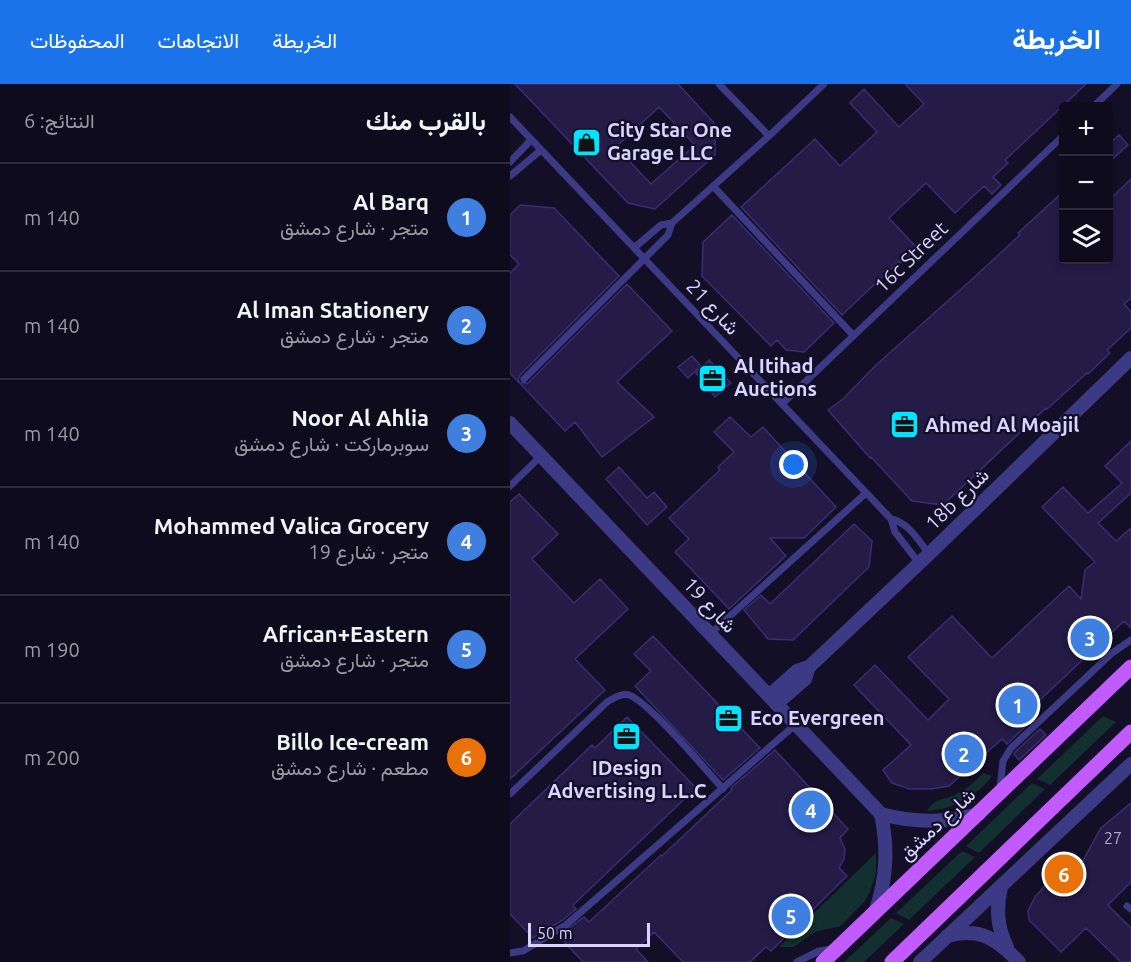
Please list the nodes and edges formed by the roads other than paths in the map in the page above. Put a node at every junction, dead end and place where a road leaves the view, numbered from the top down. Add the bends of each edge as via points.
1 (719, 84) edge
2 (824, 84) edge
3 (1117, 84) edge
4 (1098, 102) edge
5 (510, 117) edge
6 (769, 136) junction
7 (531, 140) junction
8 (1059, 140) edge
9 (541, 150) junction
10 (510, 162) edge
11 (510, 176) edge
12 (713, 186) junction
13 (672, 223) junction
14 (634, 248) junction
15 (644, 258) junction
16 (854, 335) junction
17 (1131, 358) edge
18 (524, 379) dead end
19 (782, 404) junction
20 (510, 423) edge
21 (541, 456) junction
22 (510, 486) edge
23 (866, 493) junction
24 (891, 519) junction
25 (924, 559) junction
26 (710, 634) junction
27 (1131, 640) edge
28 (1131, 667) edge
29 (772, 700) junction
30 (796, 724) junction
31 (1131, 732) edge
32 (1131, 764) edge
33 (723, 789) junction
34 (510, 794) edge
35 (1000, 794) junction
36 (881, 814) junction
37 (979, 814) junction
38 (1001, 887) junction
39 (876, 910) junction
40 (947, 936) junction
41 (837, 949) junction
42 (1008, 949) junction
43 (510, 953) edge
44 (797, 962) edge
45 (824, 962) edge
46 (892, 962) edge
47 (920, 962) edge
48 (1019, 962) edge

1 - 6 lane
2 - 6 lane
3 - 4 lane
5 - 7 lane, شارع 21
6 - 12 lane
7 - 9 lane, شارع 21
7 - 10 lane
8 - 16 lane, 16c Street
9 - 11 lane
9 - 14 lane, شارع 21
12 - 13 lane
12 - 16 lane
13 - 14 lane via 661,225
13 - 15 lane via 668,235
14 - 15 lane, شارع 21
15 - 18 lane
15 - 19 lane, شارع 21
16 - 19 lane, 16c Street
17 - 25 street, 18b شارع
19 - 23 lane, شارع 21
20 - 21 street, شارع 19
21 - 22 lane
21 - 26 street, شارع 19
23 - 24 lane, شارع 21
23 - 26 lane
24 - 25 lane, شارع 21 via 895,532
24 - 25 lane, شارع 21 via 908,528
25 - 29 street, 18b شارع via 809,667 797,671
26 - 29 street, شارع 19
27 - 35 lane via 1112,653 1011,748 1002,767
28 - 35 main road, شارع دمشق
29 - 30 street, شارع 19
30 - 33 lane
30 - 36 street, شارع 19
31 - 46 main road
32 - 38 street
33 - 34 lane via 646,706 629,695 620,695 607,702
33 - 43 lane via 566,925 523,951
35 - 37 main road, شارع دمشق
36 - 37 street via 940,822
36 - 39 street via 886,862
37 - 39 main road, شارع دمشق
38 - 40 street
38 - 42 street via 998,925
39 - 41 main road, شارع دمشق
40 - 42 street via 979,934
40 - 47 street
41 - 44 lane via 819,951
41 - 45 main road, شارع دمشق
42 - 48 street

